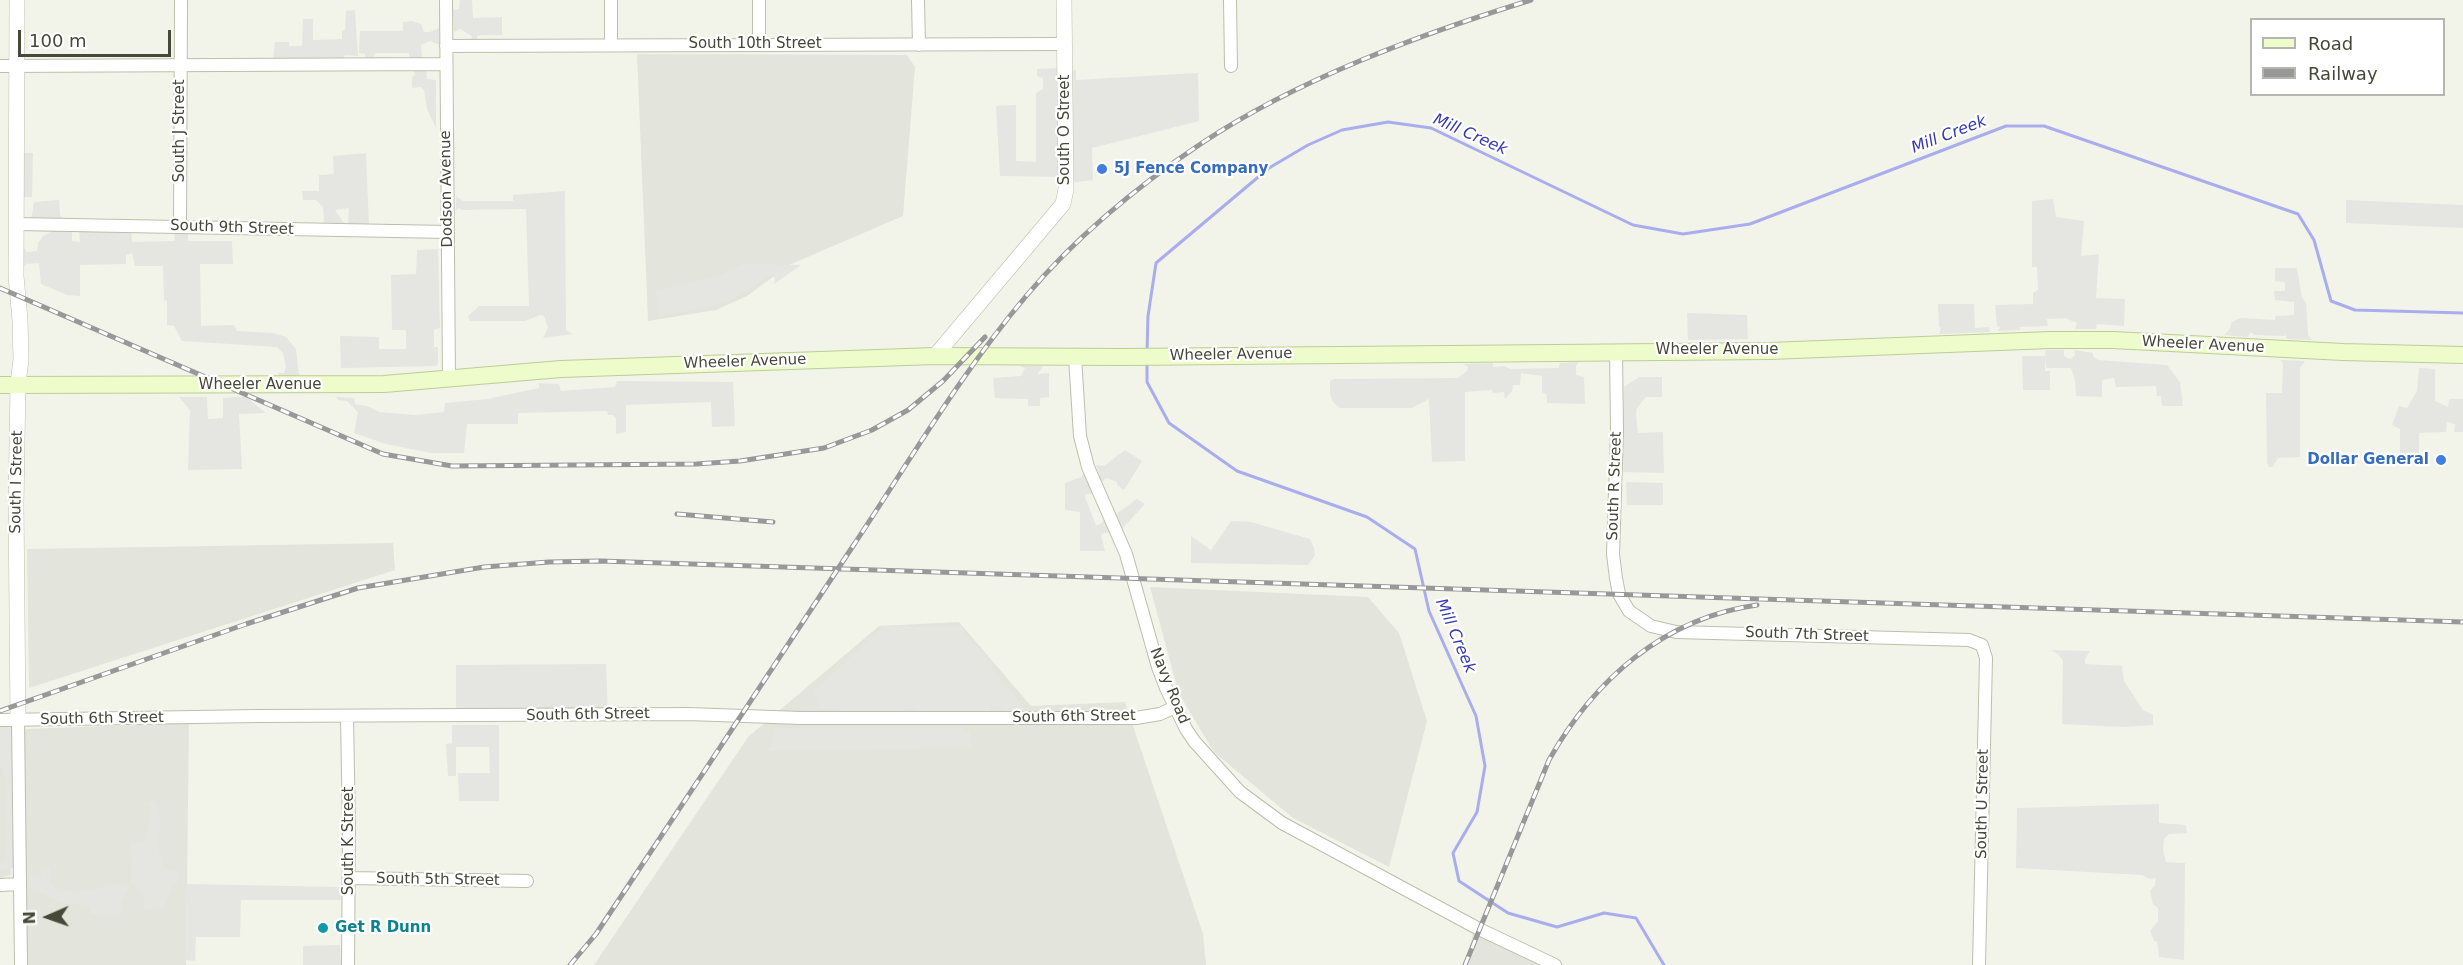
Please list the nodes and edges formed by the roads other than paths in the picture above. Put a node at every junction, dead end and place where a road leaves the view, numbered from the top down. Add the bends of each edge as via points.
1 (17, 0) edge
2 (181, 0) edge
3 (446, 0) edge
4 (611, 0) edge
5 (759, 0) edge
6 (918, 0) edge
7 (1064, 0) edge
8 (1230, 0) edge
9 (759, 43) junction
10 (611, 44) junction
11 (1065, 44) junction
12 (919, 45) junction
13 (446, 46) junction
14 (446, 64) junction
15 (180, 65) junction
16 (0, 66) edge
17 (17, 66) junction
18 (1230, 66) dead end
19 (16, 224) junction
20 (180, 226) junction
21 (448, 232) junction
22 (1616, 351) junction
23 (2463, 354) edge
24 (935, 356) junction
25 (1075, 357) junction
26 (449, 379) junction
27 (0, 384) edge
28 (18, 384) junction
29 (1635, 616) joint
30 (1982, 645) joint
31 (1175, 707) junction
32 (347, 716) junction
33 (0, 720) edge
34 (18, 720) junction
35 (349, 878) junction
36 (527, 881) dead end
37 (20, 884) junction
38 (0, 885) edge
39 (21, 965) edge
40 (348, 965) edge
41 (1555, 965) edge
42 (1979, 965) edge

1 - 17 street, South I Street
2 - 15 street, South J Street
3 - 13 street, Dodson Avenue
4 - 10 street
5 - 9 street
6 - 12 street
7 - 11 street, South O Street
8 - 18 street
9 - 10 street, South 10th Street
9 - 12 street, South 10th Street
10 - 13 street, South 10th Street
11 - 12 street, South 10th Street
11 - 24 street, South O Street via 1063,204
13 - 14 street, Dodson Avenue
14 - 15 street
14 - 21 street, Dodson Avenue
15 - 17 street
15 - 20 street, South J Street
16 - 17 street
17 - 19 street, South I Street
19 - 20 street, South 9th Street
19 - 28 street, South I Street via 21,359
20 - 21 street, South 9th Street
21 - 26 street, Dodson Avenue
22 - 23 main road, Wheeler Avenue via 1770,351 2082,340
22 - 25 main road, Wheeler Avenue
22 - 29 street, South R Street via 1614,568 1623,604
24 - 25 main road, Wheeler Avenue
24 - 26 main road, Wheeler Avenue via 561,369
25 - 31 street, Navy Road via 1084,453 1126,554 1158,667
26 - 28 main road, Wheeler Avenue via 318,385
27 - 28 main road, Wheeler Avenue
28 - 34 street, South I Street
29 - 30 street, South 7th Street via 1651,626 1676,632 1969,640
30 - 42 street, South U Street via 1986,658
31 - 32 street, South 6th Street via 1136,718
31 - 41 street, Navy Road via 1186,729 1219,770 1265,812 1428,902
32 - 34 street, South 6th Street
32 - 35 street, South K Street
33 - 34 street, South 6th Street
34 - 37 street, South I Street
35 - 36 street, South 5th Street
35 - 40 street, South K Street
37 - 38 street
37 - 39 street, South I Street

